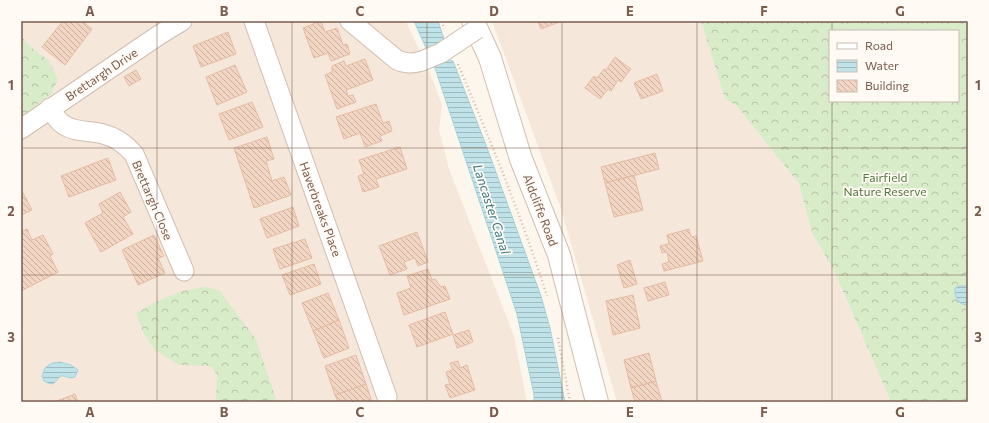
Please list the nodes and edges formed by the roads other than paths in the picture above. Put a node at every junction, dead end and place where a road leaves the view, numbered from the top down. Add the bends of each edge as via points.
1 (182, 21) edge
2 (254, 21) edge
3 (350, 21) edge
4 (475, 25) edge
5 (50, 108) junction
6 (21, 129) edge
7 (184, 272) dead end
8 (387, 397) dead end
9 (597, 402) edge

1 - 5 street, Brettargh Drive
2 - 8 street, Haverbreaks Place
3 - 4 street, bridge via 404,63 415,63 441,53
4 - 9 street, Aldcliffe Road via 490,58 521,159 558,255
5 - 6 street, Brettargh Drive
5 - 7 street, Brettargh Close via 62,125 75,131 102,133 114,137 134,154

